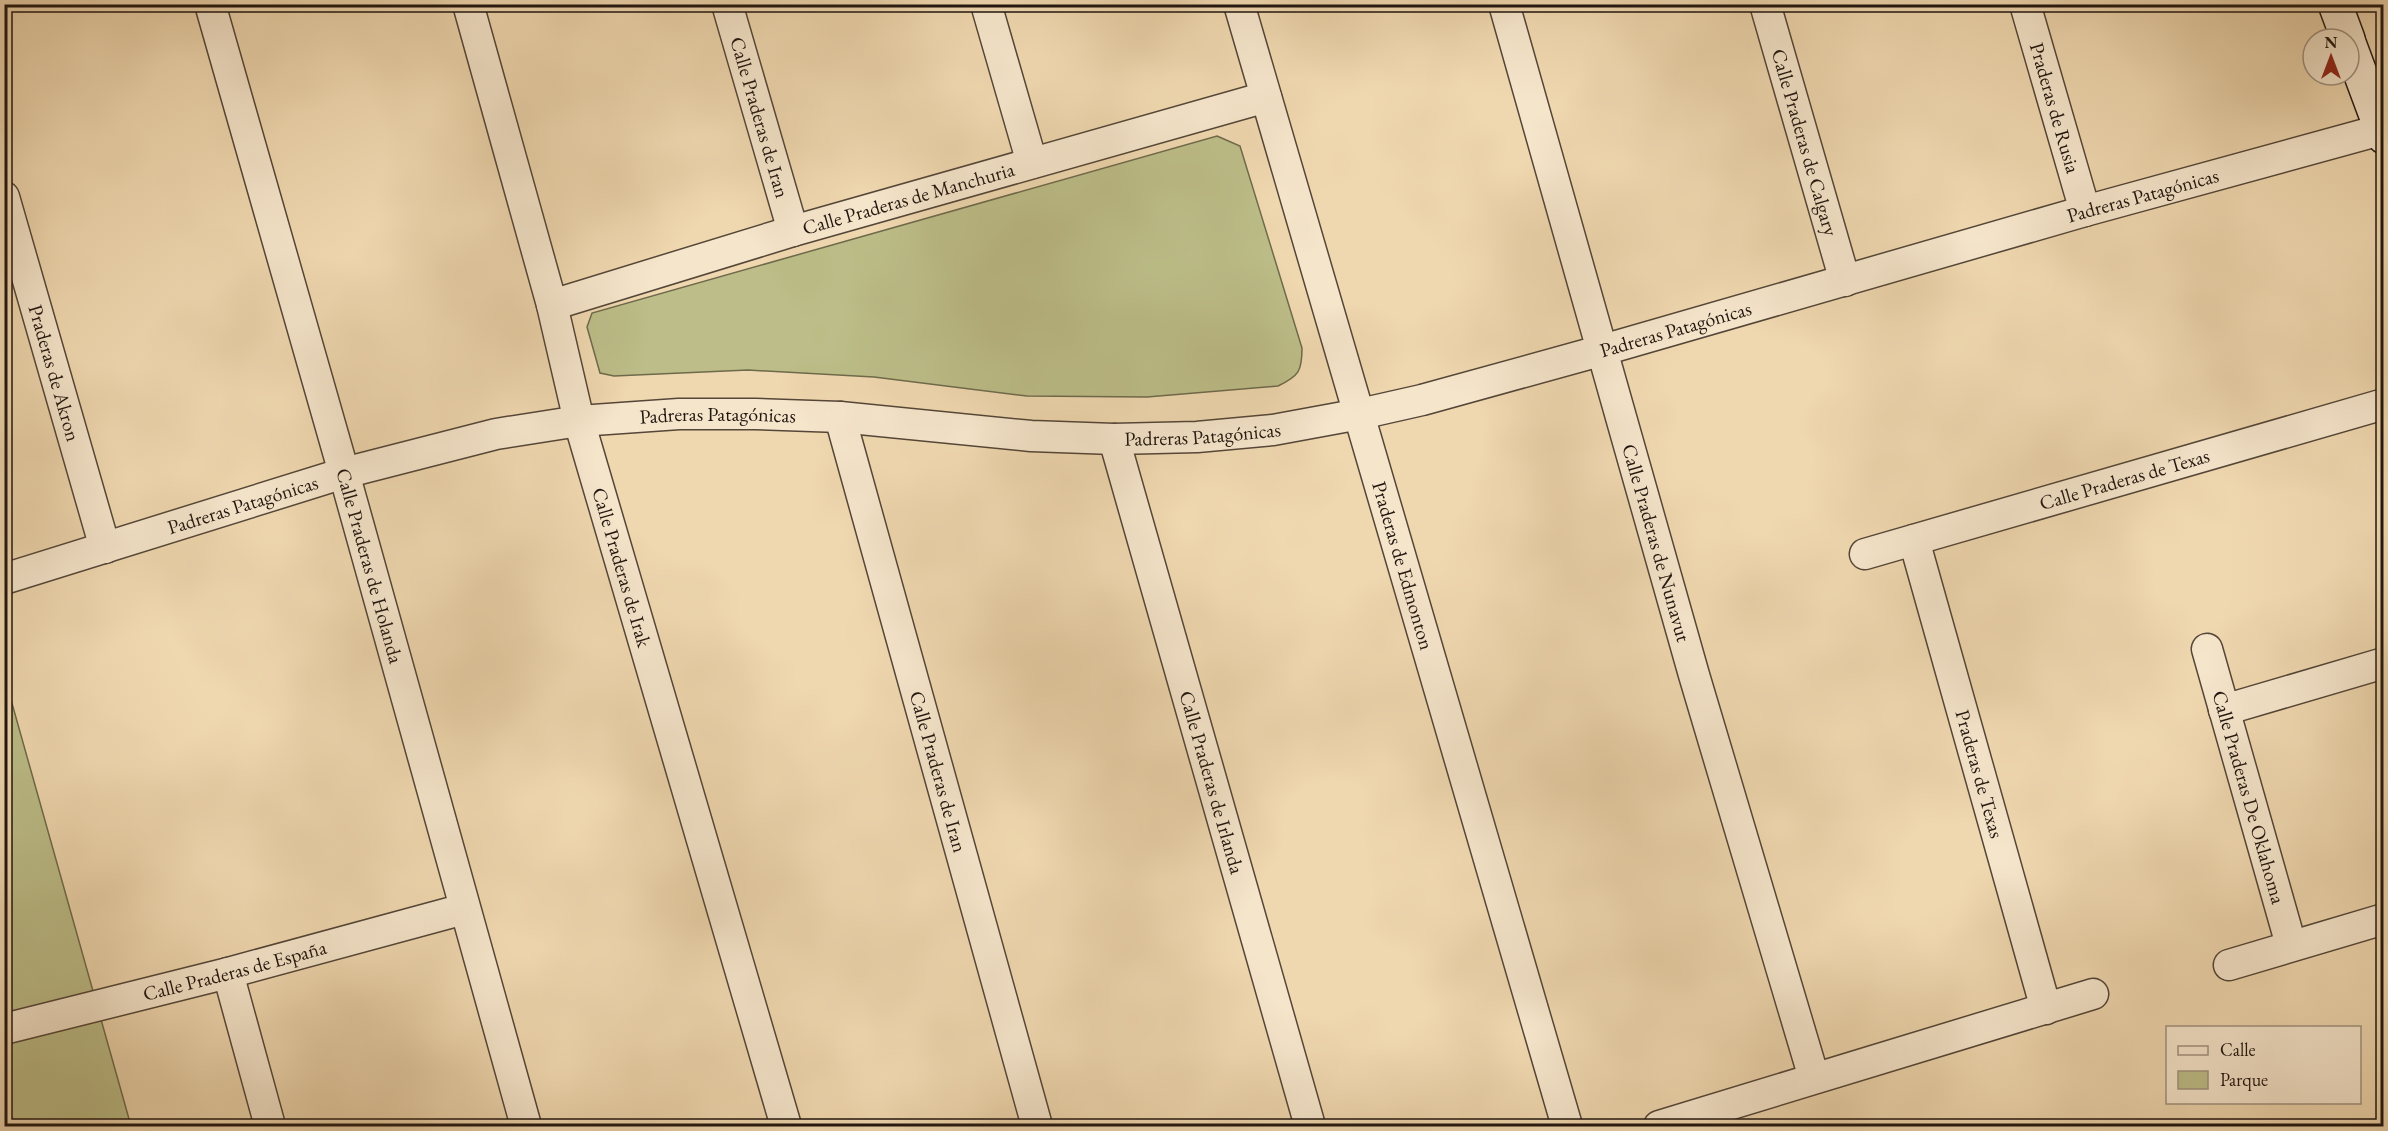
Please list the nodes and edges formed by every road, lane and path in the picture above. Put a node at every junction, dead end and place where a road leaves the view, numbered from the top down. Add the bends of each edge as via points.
1 (210, 4) edge
2 (468, 4) edge
3 (727, 4) edge
4 (986, 4) edge
5 (1239, 4) edge
6 (1504, 4) edge
7 (1765, 4) edge
8 (2025, 4) edge
9 (2335, 4) edge
10 (2343, 27) edge
11 (2361, 75) edge
12 (1266, 97) junction
13 (2383, 132) edge
14 (1032, 163) junction
15 (4, 197) edge
16 (2085, 211) junction
17 (793, 231) junction
18 (1845, 281) junction
19 (552, 305) junction
20 (1603, 350) junction
21 (2384, 404) edge
22 (1360, 414) junction
23 (840, 417) junction
24 (579, 421) junction
25 (1114, 439) junction
26 (344, 473) junction
27 (1914, 540) junction
28 (105, 548) junction
29 (1864, 554) dead end
30 (4, 579) edge
31 (2207, 649) dead end
32 (2384, 663) edge
33 (2224, 710) junction
34 (464, 909) junction
35 (2384, 919) edge
36 (2291, 945) junction
37 (2229, 965) dead end
38 (228, 973) junction
39 (2093, 994) dead end
40 (2046, 1009) junction
41 (4, 1029) edge
42 (1814, 1078) junction
43 (270, 1126) edge
44 (526, 1126) edge
45 (786, 1126) edge
46 (1038, 1126) edge
47 (1310, 1126) edge
48 (1567, 1126) edge
49 (1659, 1126) edge

1 - 26 street, Calle Praderas de Holanda
2 - 19 street, Calle Praderas de Irak
3 - 17 street, Calle Praderas de Iran
4 - 14 street
5 - 12 street, Praderas de Edmonton
6 - 20 street, Calle Praderas de Nunavut
7 - 18 street, Calle Praderas de Calgary
8 - 16 street, Praderas de Rusia
9 - 10 street
11 - 13 street
12 - 14 street, Calle Praderas de Manchuria
12 - 22 street, Praderas de Edmonton
13 - 16 street, Padreras Patagónicas
14 - 17 street, Calle Praderas de Manchuria
15 - 28 street, Praderas de Akron
16 - 18 street, Padreras Patagónicas
17 - 19 street, Calle Praderas de Manchuria
18 - 20 street, Padreras Patagónicas
19 - 24 street, Calle Praderas de Irak
20 - 22 street, Padreras Patagónicas
20 - 42 street, Calle Praderas de Nunavut via 1694,675
21 - 27 street, Calle Praderas de Texas
22 - 25 street, Padreras Patagónicas via 1273,430
22 - 48 street, Praderas de Edmonton
23 - 24 street, Padreras Patagónicas via 679,414
23 - 25 street, Padreras Patagónicas via 1030,436
23 - 46 street, Calle Praderas de Iran
24 - 26 street, Padreras Patagónicas via 496,434
24 - 45 street, Calle Praderas de Irak
25 - 47 street, Calle Praderas de Irlanda
26 - 28 street, Padreras Patagónicas
26 - 34 street, Calle Praderas de Holanda
27 - 29 street, Calle Praderas de Texas
27 - 40 street, Praderas de Texas
28 - 30 street, Padreras Patagónicas
31 - 33 street, Calle Praderas De Oklahoma
32 - 33 street, Calle Praderas De Oklahoma
33 - 36 street, Calle Praderas De Oklahoma
34 - 38 street, Calle Praderas de España
34 - 44 street, Calle Praderas de Holanda
35 - 36 street
36 - 37 street
38 - 41 street, Calle Praderas de España
38 - 43 street
39 - 40 street
40 - 42 street
42 - 49 street

